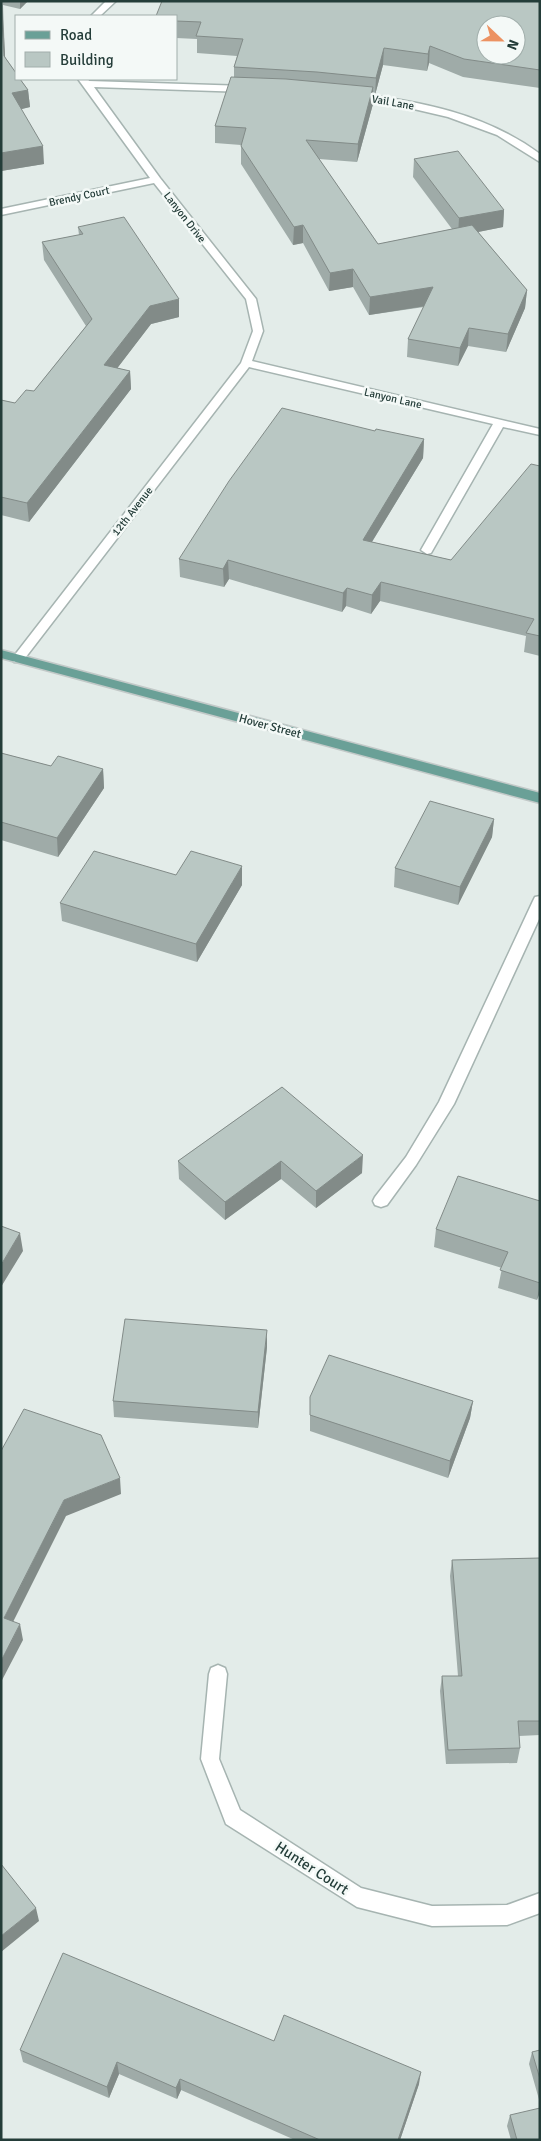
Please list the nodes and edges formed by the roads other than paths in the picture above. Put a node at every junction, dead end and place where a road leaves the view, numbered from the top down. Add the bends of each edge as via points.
1 (112, 1) edge
2 (96, 15) edge
3 (84, 81) edge
4 (257, 90) edge
5 (340, 96) edge
6 (540, 159) edge
7 (156, 180) junction
8 (1, 212) edge
9 (246, 363) junction
10 (500, 423) junction
11 (540, 432) edge
12 (427, 550) dead end
13 (1, 654) edge
14 (18, 659) junction
15 (540, 798) edge
16 (540, 901) edge
17 (381, 1201) dead end
18 (218, 1674) dead end
19 (540, 1903) edge

1 - 2 street
3 - 4 street
3 - 7 street, Lanyon Drive
5 - 6 street, Vail Lane via 377,98 441,111 496,131
7 - 8 street, Brendy Court
7 - 9 street, Lanyon Drive via 250,299 258,331
9 - 10 street, Lanyon Lane
9 - 14 street, 12th Avenue
10 - 11 street, Lanyon Lane
10 - 12 street
13 - 14 main road, Hover Street
14 - 15 main road, Hover Street
16 - 17 street via 446,1104 411,1161
18 - 19 street, Hunter Court via 210,1759 233,1817 357,1897 432,1916 508,1915

